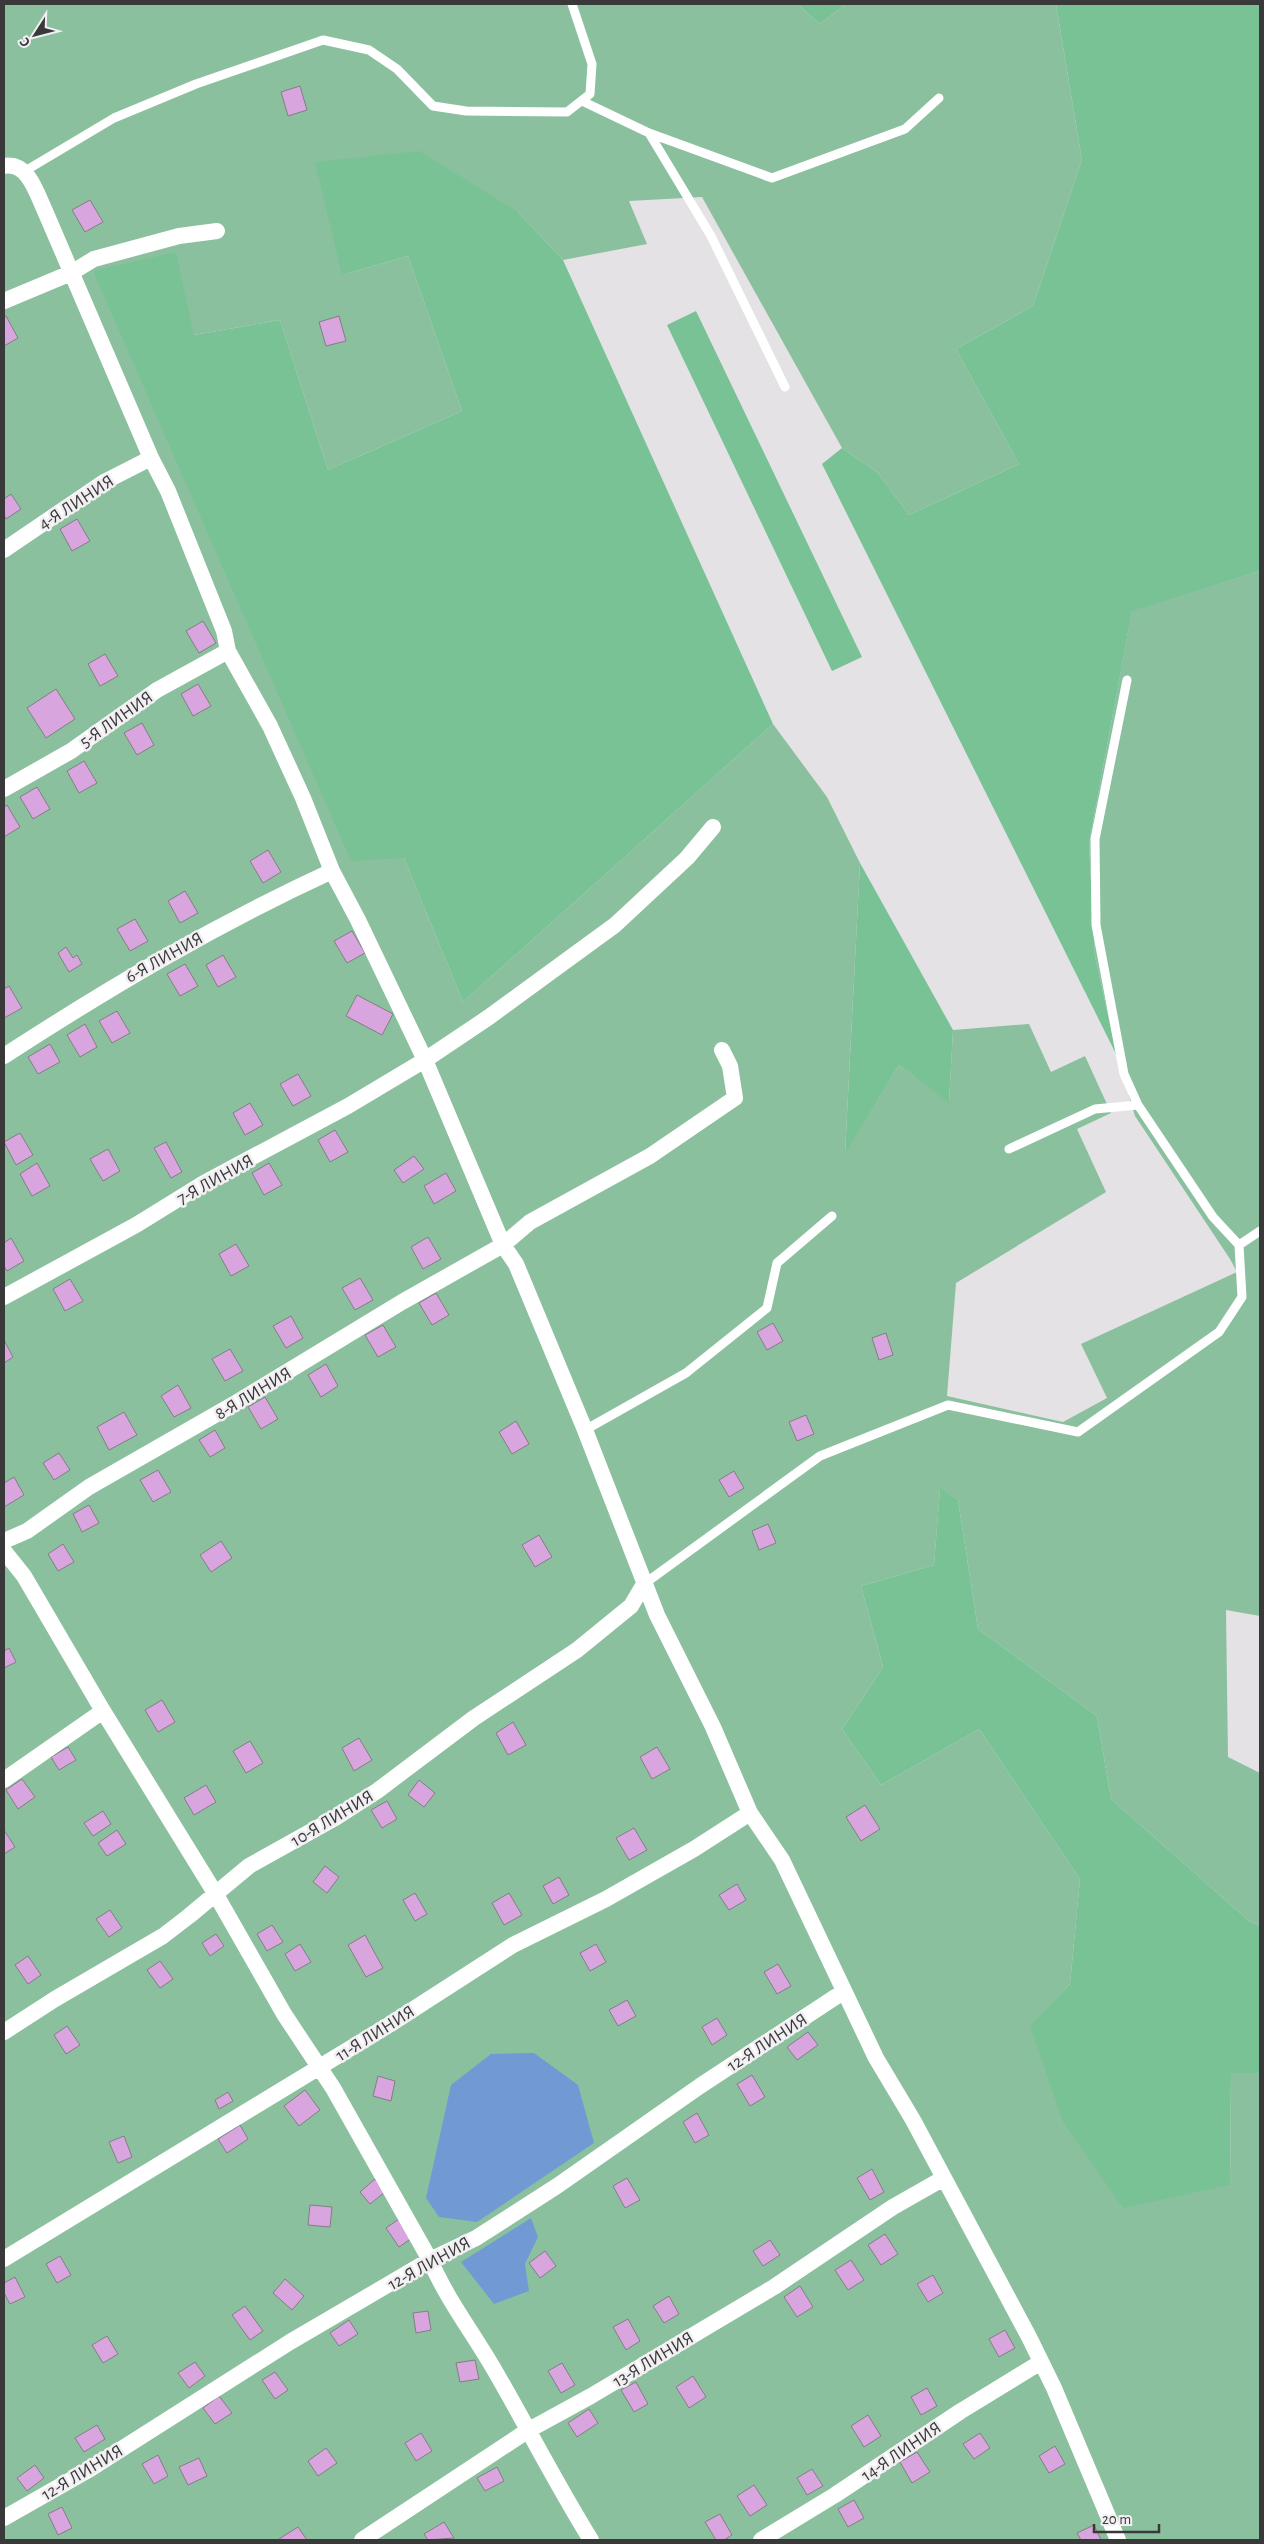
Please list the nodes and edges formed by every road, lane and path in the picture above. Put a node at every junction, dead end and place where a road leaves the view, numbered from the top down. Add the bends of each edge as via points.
1 (572, 4) edge
2 (940, 98) dead end
3 (582, 101) junction
4 (649, 133) junction
5 (7, 165) edge
6 (25, 171) junction
7 (217, 231) dead end
8 (71, 272) junction
9 (4, 301) edge
10 (785, 387) dead end
11 (151, 458) junction
12 (4, 550) edge
13 (228, 651) junction
14 (1127, 680) dead end
15 (4, 789) edge
16 (712, 827) dead end
17 (332, 871) junction
18 (722, 1050) dead end
19 (4, 1056) edge
20 (425, 1060) junction
21 (1138, 1105) junction
22 (1009, 1149) dead end
23 (832, 1216) dead end
24 (1260, 1231) edge
25 (503, 1245) junction
26 (1239, 1245) junction
27 (4, 1296) edge
28 (585, 1430) junction
29 (4, 1541) edge
30 (4, 1551) edge
31 (644, 1584) junction
32 (103, 1711) junction
33 (4, 1780) edge
34 (750, 1813) junction
35 (215, 1893) junction
36 (843, 1992) junction
37 (4, 2032) edge
38 (318, 2068) junction
39 (944, 2178) junction
40 (4, 2259) edge
41 (430, 2260) junction
42 (1041, 2362) junction
43 (527, 2431) junction
44 (4, 2518) edge
45 (362, 2540) edge
46 (591, 2540) edge
47 (761, 2540) edge
48 (1118, 2540) edge

1 - 3 lane via 592,64 590,94
2 - 4 lane via 905,129 772,178
3 - 4 lane
3 - 6 lane via 567,112 466,111 433,106 397,69 369,50 323,40 196,84 114,118
4 - 10 lane via 711,236
5 - 6 street
6 - 8 street
7 - 8 street via 134,247 94,259
8 - 9 street
8 - 11 street
11 - 12 street, 4-Я ЛИНИЯ via 104,482
11 - 13 street via 168,491 224,631
13 - 15 street, 5-Я ЛИНИЯ via 157,690 71,751
13 - 17 street via 270,726
14 - 21 lane via 1096,839 1096,925 1124,1074
16 - 20 street, 7-Я ЛИНИЯ via 687,858 616,925
17 - 19 street, 6-Я ЛИНИЯ via 254,907 169,954 99,994
17 - 20 street
18 - 25 street, 8-Я ЛИНИЯ via 730,1066 735,1098 650,1156 530,1222
20 - 25 street
20 - 27 street, 7-Я ЛИНИЯ via 348,1106 204,1183 136,1226
21 - 22 lane via 1095,1109
21 - 26 lane via 1213,1217
23 - 28 lane via 777,1263 767,1308 686,1373
24 - 26 lane
25 - 28 street via 516,1264
25 - 29 street, 8-Я ЛИНИЯ via 89,1487 27,1531
26 - 31 lane via 1242,1297 1219,1332 1078,1432 948,1405 820,1456
28 - 31 street
30 - 32 street via 24,1576
31 - 34 street via 713,1727
31 - 35 street, 10-Я ЛИНИЯ via 631,1606 577,1650 474,1718 378,1791 249,1866
32 - 33 street
32 - 35 street
34 - 36 street via 782,1860
34 - 38 street, 11-Я ЛИНИЯ via 694,1849 513,1945
35 - 37 street, 10-Я ЛИНИЯ via 163,1936
35 - 38 street
36 - 39 street
36 - 41 street, 12-Я ЛИНИЯ via 476,2238
38 - 40 street, 11-Я ЛИНИЯ
38 - 41 street via 333,2088
39 - 42 street
39 - 43 street, 13-Я ЛИНИЯ via 893,2207 774,2287
41 - 43 street via 440,2284 500,2379
41 - 44 street, 12-Я ЛИНИЯ via 290,2342 90,2469
42 - 47 street, 14-Я ЛИНИЯ
42 - 48 street
43 - 45 street, 13-Я ЛИНИЯ
43 - 46 street

